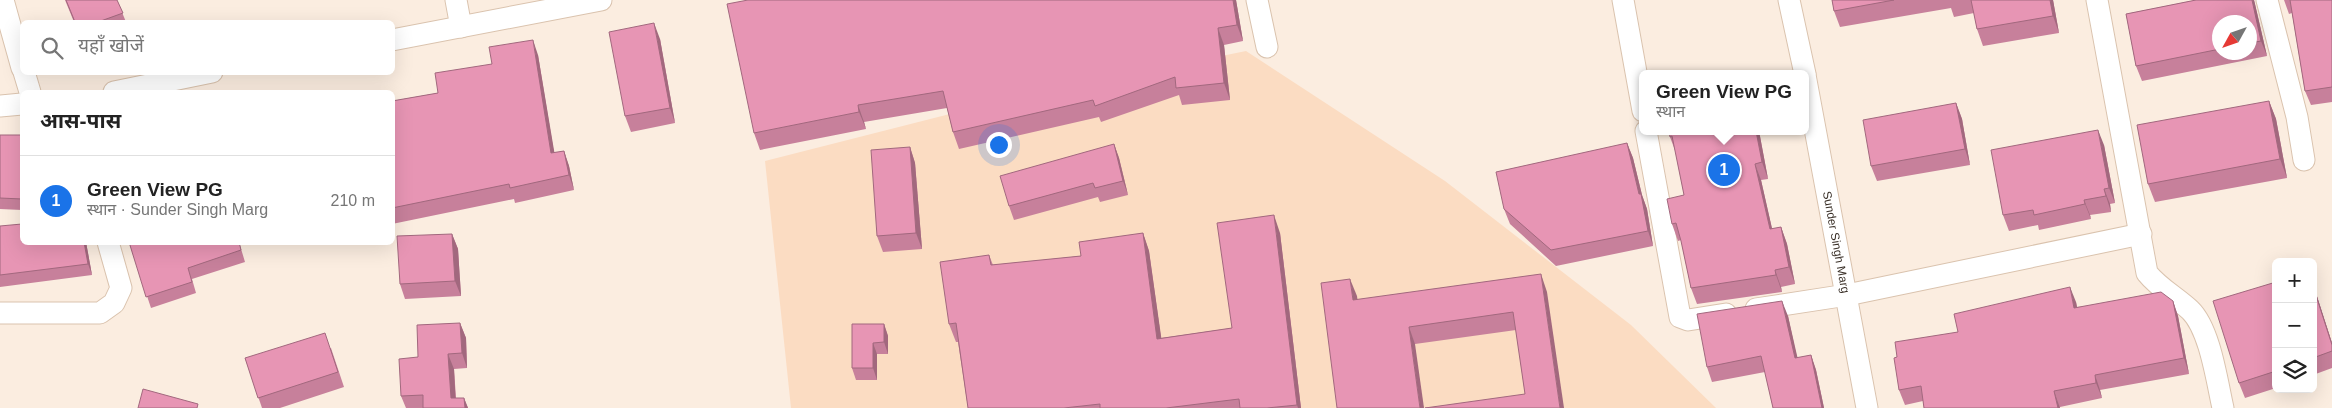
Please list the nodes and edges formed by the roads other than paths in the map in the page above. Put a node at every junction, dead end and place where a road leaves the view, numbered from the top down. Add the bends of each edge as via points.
1 (3, 0) edge
2 (456, 0) edge
3 (601, 0) edge
4 (1257, 0) edge
5 (1623, 0) edge
6 (1789, 0) edge
7 (2097, 0) edge
8 (2267, 0) edge
9 (461, 27) junction
10 (395, 39) edge
11 (1267, 47) dead end
12 (20, 61) edge
13 (1804, 70) edge
14 (25, 75) edge
15 (197, 75) edge
16 (1639, 89) edge
17 (29, 90) edge
18 (124, 90) edge
19 (1809, 95) edge
20 (20, 104) edge
21 (0, 106) edge
22 (1647, 135) edge
23 (2304, 160) dead end
24 (2140, 234) junction
25 (109, 245) edge
26 (1847, 295) junction
27 (0, 313) edge
28 (1867, 408) edge
29 (2223, 408) edge

1 - 12 street
2 - 9 street
3 - 9 street
4 - 11 street
5 - 16 street
6 - 13 street, Sunder Singh Marg
7 - 24 street
8 - 23 street via 2297,117
9 - 10 street
14 - 17 street
15 - 18 street
19 - 26 street, Sunder Singh Marg
20 - 21 street
22 - 26 street via 1680,317 1688,320
24 - 26 street
24 - 29 street via 2146,273 2192,312 2204,331
25 - 27 street via 121,288 114,303 100,313
26 - 28 street, Sunder Singh Marg

